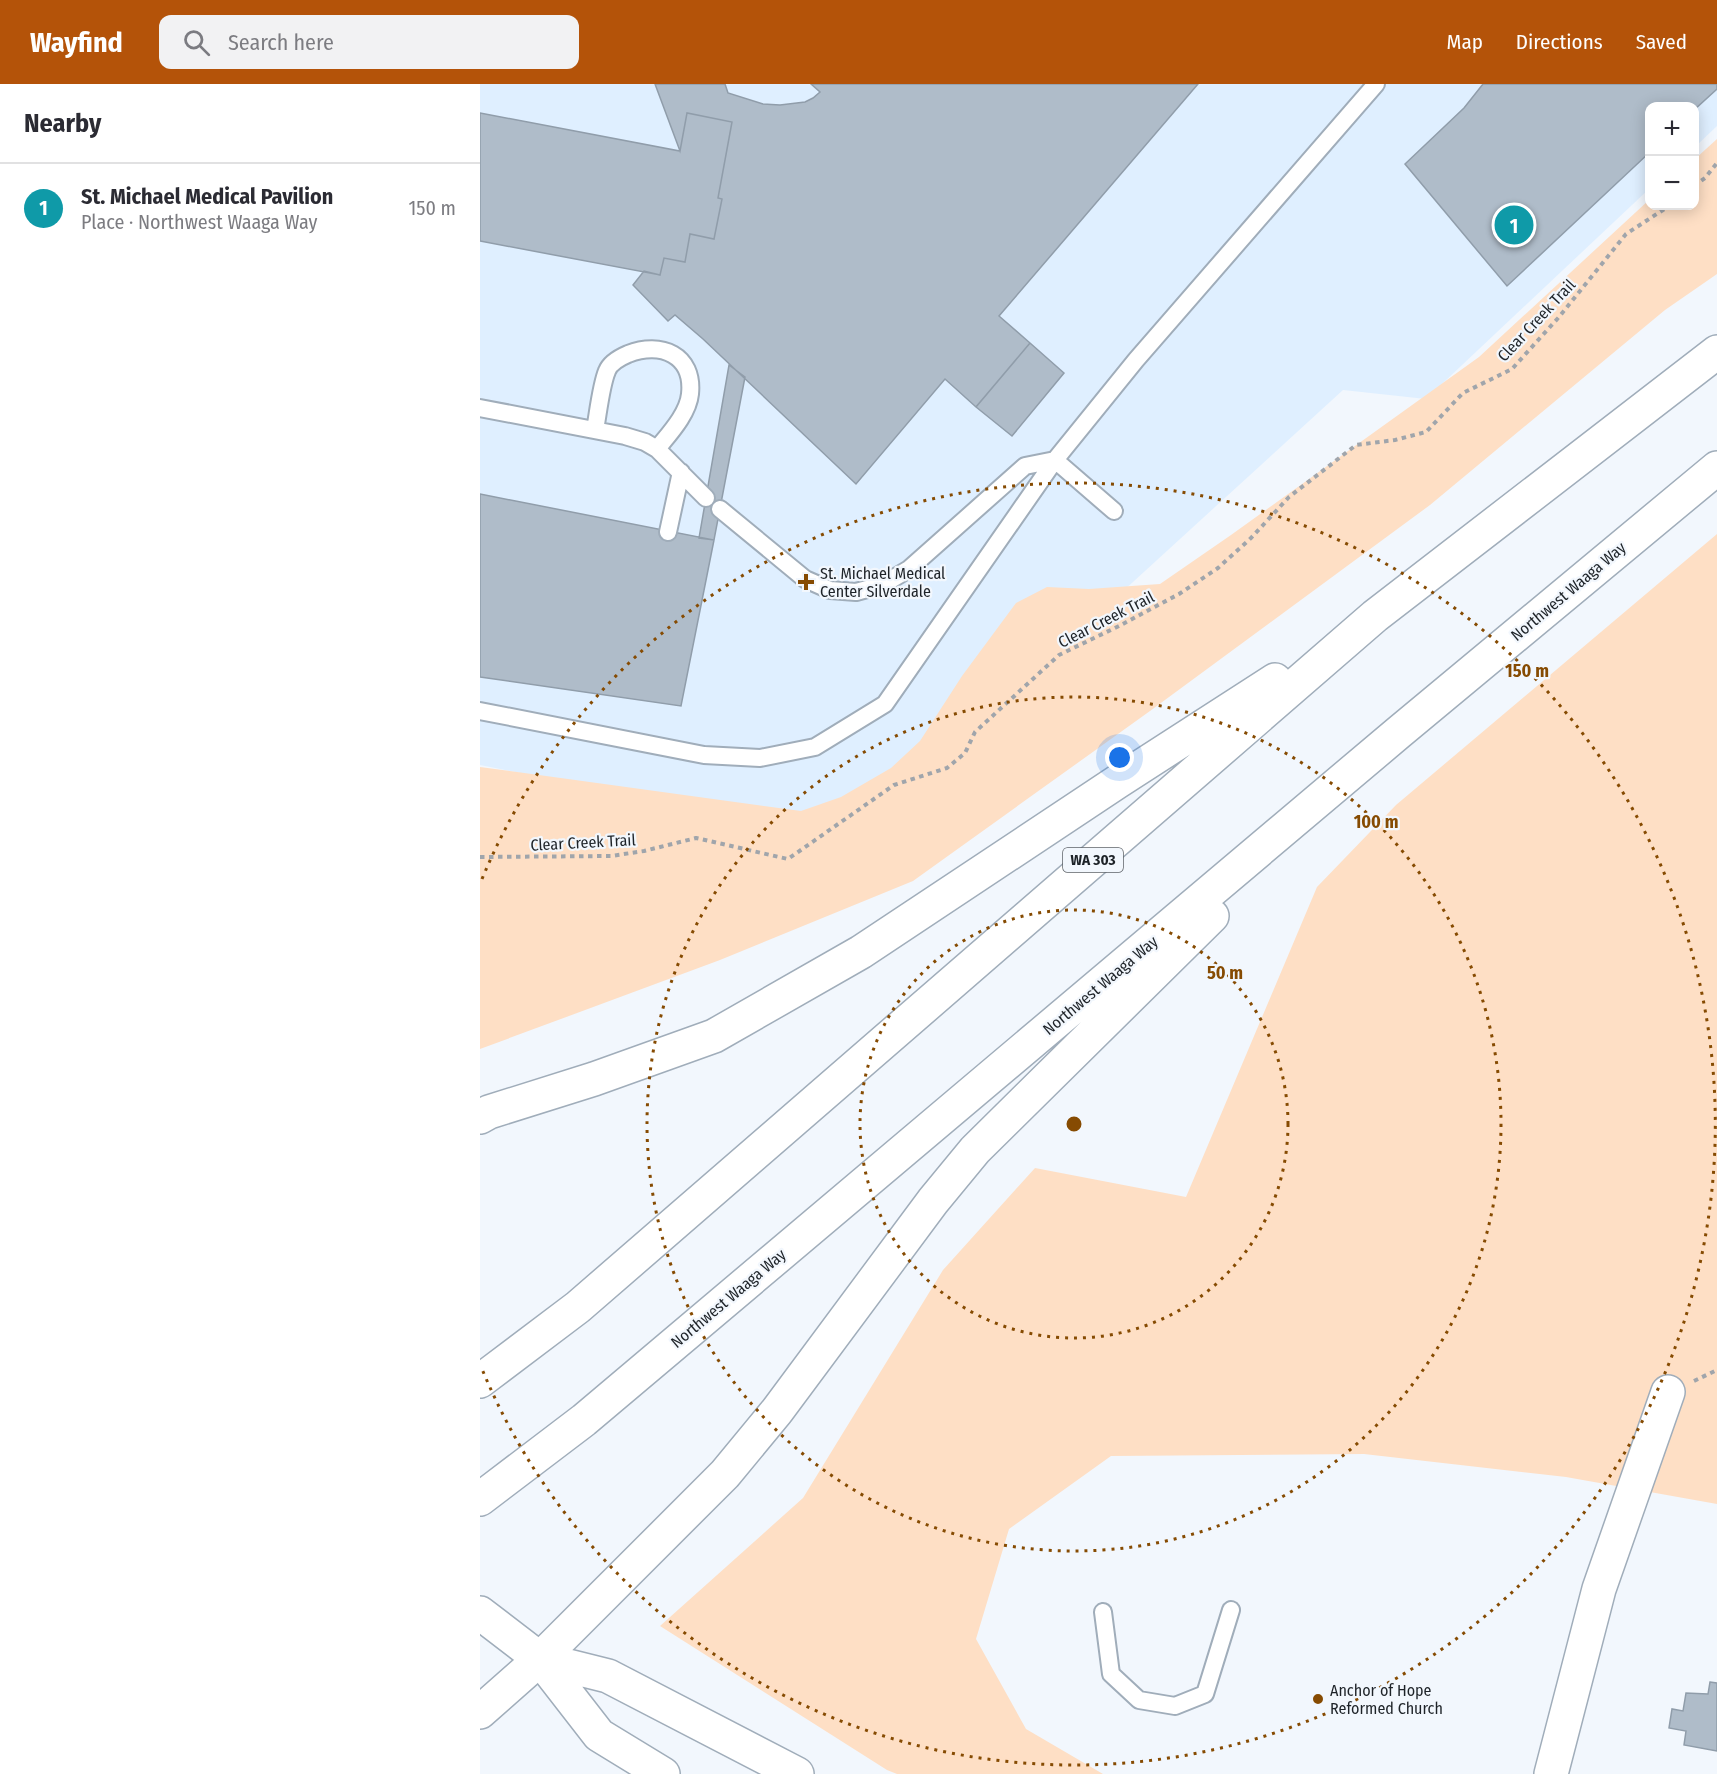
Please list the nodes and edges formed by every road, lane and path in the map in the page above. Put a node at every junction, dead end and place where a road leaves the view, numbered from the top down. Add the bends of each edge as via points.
1 (1376, 84) edge
2 (1717, 163) edge
3 (1699, 183) edge
4 (1663, 210) edge
5 (1717, 352) edge
6 (480, 408) edge
7 (595, 430) junction
8 (657, 449) junction
9 (1055, 460) junction
10 (1717, 468) edge
11 (681, 472) junction
12 (706, 498) dead end
13 (720, 509) dead end
14 (1113, 512) dead end
15 (668, 532) dead end
16 (1375, 616) junction
17 (480, 711) edge
18 (1398, 733) junction
19 (480, 857) edge
20 (480, 1117) edge
21 (480, 1381) edge
22 (1668, 1392) dead end
23 (485, 1495) edge
24 (1231, 1610) dead end
25 (1103, 1612) dead end
26 (480, 1613) edge
27 (540, 1659) junction
28 (480, 1712) edge
29 (663, 1774) edge
30 (797, 1774) edge
31 (1551, 1774) edge

1 - 9 lane via 1136,360
2 - 3 path
4 - 19 path, Clear Creek Trail via 1626,234 1512,369 1463,393 1426,432 1356,445 1289,497 1218,568 1179,594 1059,655 975,732 966,753 947,768 894,784 788,859 696,838 611,856
5 - 16 main road, WA 303
6 - 7 lane
7 - 8 lane via 635,439
7 - 8 lane via 607,370 620,357 658,348 683,363 690,396 682,416
8 - 11 lane
9 - 13 lane via 1025,466 909,569 882,585 856,592 830,590 805,579
9 - 14 lane
9 - 17 lane via 885,704 815,747 760,758 704,755
10 - 18 main road, Northwest Waaga Way
11 - 12 lane
11 - 15 lane
16 - 20 main road via 861,952 714,1036
16 - 21 main road, WA 303 via 587,1299
18 - 23 main road, Northwest Waaga Way via 584,1420
18 - 27 main road via 975,1150 777,1411 724,1474
22 - 31 main road via 1599,1589
24 - 25 lane via 1205,1694 1175,1706 1138,1700 1111,1674
26 - 27 main road
27 - 28 main road
27 - 29 main road via 599,1735
27 - 30 main road via 608,1676

